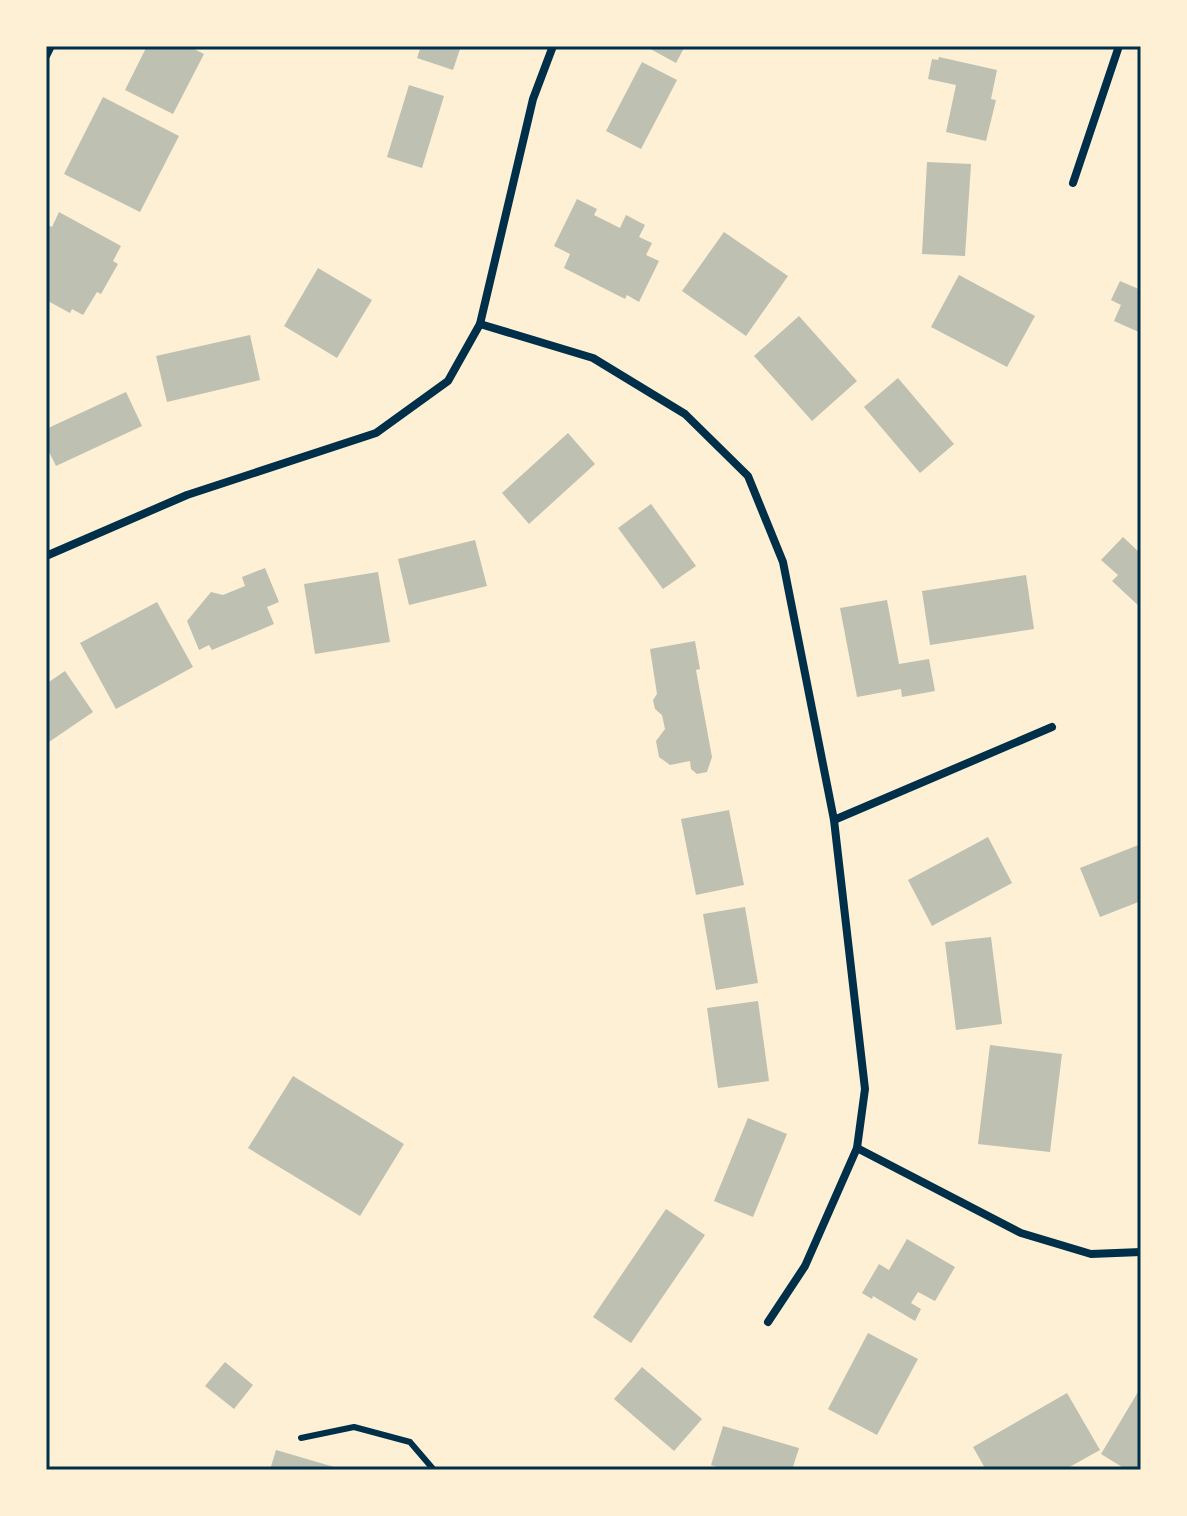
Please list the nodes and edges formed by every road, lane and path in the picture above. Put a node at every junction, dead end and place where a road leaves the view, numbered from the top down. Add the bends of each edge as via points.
1 (51, 46) edge
2 (553, 46) edge
3 (1119, 46) edge
4 (46, 56) edge
5 (1073, 183) dead end
6 (480, 324) junction
7 (46, 556) edge
8 (1052, 727) dead end
9 (834, 820) junction
10 (857, 1148) junction
11 (1141, 1252) edge
12 (768, 1322) dead end
13 (301, 1438) dead end
14 (434, 1470) edge

1 - 4 street
2 - 6 street via 533,99
3 - 5 street
6 - 7 street via 448,381 376,433 187,495
6 - 9 street via 593,358 685,414 748,476 783,562
8 - 9 street
9 - 10 street via 865,1089
10 - 11 street via 1021,1233 1091,1254
10 - 12 street via 805,1266
13 - 14 lane via 354,1427 410,1442

